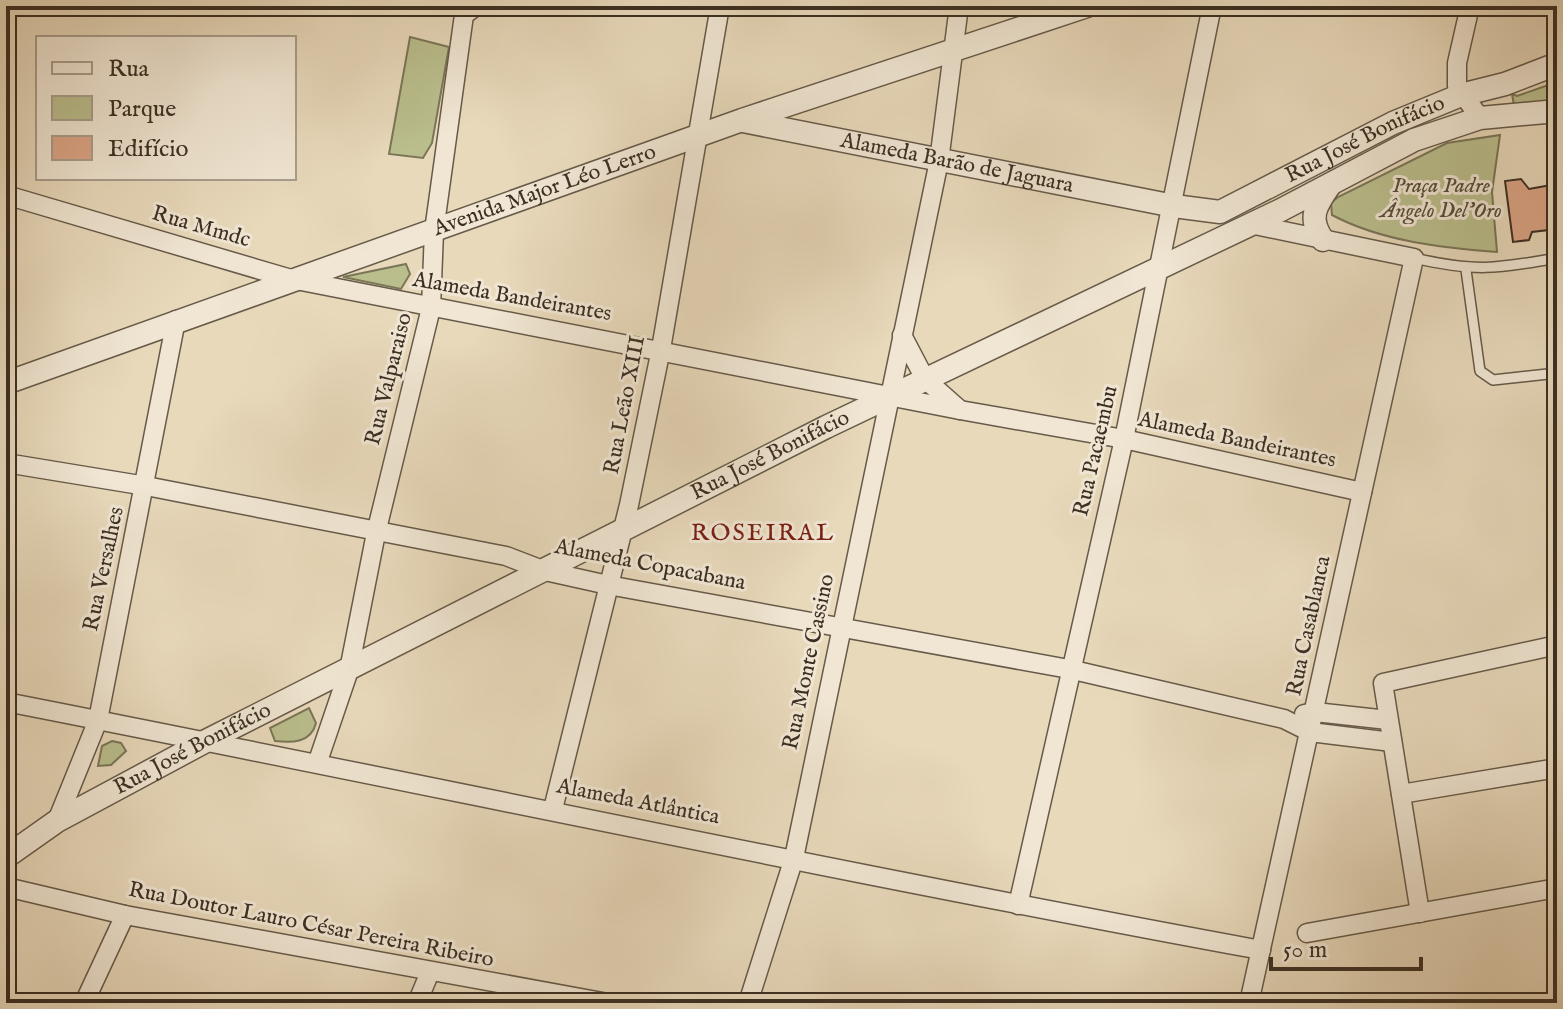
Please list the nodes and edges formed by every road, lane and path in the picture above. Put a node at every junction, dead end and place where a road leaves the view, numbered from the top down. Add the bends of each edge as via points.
1 (720, 6) edge
2 (959, 6) edge
3 (1087, 6) edge
4 (1212, 6) edge
5 (1470, 6) edge
6 (465, 9) edge
7 (955, 50) junction
8 (1557, 64) edge
9 (1461, 95) junction
10 (1557, 111) edge
11 (1480, 118) junction
12 (742, 120) junction
13 (700, 136) junction
14 (939, 161) junction
15 (1331, 183) junction
16 (6, 195) edge
17 (1174, 206) junction
18 (1250, 224) junction
19 (434, 231) junction
20 (1323, 240) junction
21 (1414, 258) junction
22 (1557, 258) edge
23 (1162, 265) junction
24 (1466, 270) junction
25 (291, 279) junction
26 (431, 308) junction
27 (176, 320) junction
28 (902, 335) junction
29 (661, 349) junction
30 (1557, 373) edge
31 (925, 379) junction
32 (6, 383) edge
33 (889, 397) junction
34 (960, 410) junction
35 (1124, 439) junction
36 (6, 463) edge
37 (146, 486) junction
38 (1362, 492) junction
39 (623, 531) junction
40 (376, 533) junction
41 (545, 571) junction
42 (608, 585) junction
43 (841, 626) junction
44 (1557, 645) edge
45 (1069, 669) junction
46 (349, 670) junction
47 (6, 702) edge
48 (1315, 712) junction
49 (1284, 719) junction
50 (98, 720) junction
51 (1388, 720) junction
52 (1310, 732) junction
53 (206, 741) junction
54 (1392, 742) junction
55 (318, 761) junction
56 (1557, 768) edge
57 (1401, 794) junction
58 (553, 809) junction
59 (57, 821) junction
60 (6, 857) edge
61 (794, 858) junction
62 (6, 887) edge
63 (1557, 888) edge
64 (1018, 905) junction
65 (1420, 913) junction
66 (125, 915) junction
67 (1307, 933) dead end
68 (1261, 950) junction
69 (430, 972) junction
70 (84, 1003) edge
71 (417, 1003) edge
72 (608, 1003) edge
73 (748, 1003) edge
74 (1249, 1003) edge

1 - 13 street, Rua Leão XIII
2 - 7 street, Rua Monte Cassino
3 - 7 street, Avenida Major Léo Lerro
4 - 17 street, Rua Pacaembu
5 - 9 street via 1457,63
6 - 19 street, Rua Valparaiso
7 - 12 street, Avenida Major Léo Lerro
7 - 14 street, Rua Monte Cassino
8 - 9 street, Rua José Bonifácio
9 - 11 street
9 - 17 street, Rua José Bonifácio via 1393,123 1220,212
10 - 11 street, Rua José Bonifácio
11 - 15 street, Rua José Bonifácio via 1414,140
12 - 13 street, Avenida Major Léo Lerro
12 - 14 street, Alameda Barão de Jaguara
13 - 19 street, Avenida Major Léo Lerro
13 - 29 street, Rua Leão XIII
14 - 17 street, Alameda Barão de Jaguara
14 - 28 street, Rua Monte Cassino
15 - 18 street, Rua José Bonifácio
15 - 20 street via 1313,218
16 - 25 street, Rua Mmdc
17 - 23 street, Rua Pacaembu
18 - 20 street
18 - 23 street, Rua José Bonifácio
19 - 25 street, Avenida Major Léo Lerro
19 - 26 street, Rua Valparaiso
20 - 21 street
21 - 24 lane
21 - 38 street, Rua Casablanca
22 - 24 lane
23 - 31 street, Rua José Bonifácio
23 - 35 street, Rua Pacaembu
24 - 30 lane via 1484,377
25 - 26 street, Alameda Bandeirantes
25 - 27 street, Avenida Major Léo Lerro
26 - 29 street, Alameda Bandeirantes
26 - 40 street, Rua Valparaiso
27 - 32 street, Avenida Major Léo Lerro
27 - 37 street, Rua Versalhes
28 - 31 street
28 - 33 street, Rua Monte Cassino
29 - 33 street, Alameda Bandeirantes
29 - 39 street, Rua Leão XIII
31 - 33 street, Rua José Bonifácio
31 - 34 street
33 - 34 street, Alameda Bandeirantes
33 - 39 street, Rua José Bonifácio
33 - 43 street, Rua Monte Cassino
34 - 35 street, Alameda Bandeirantes
35 - 38 street, Alameda Bandeirantes
35 - 45 street, Rua Pacaembu
36 - 37 street, Alameda Copacabana
37 - 40 street, Alameda Copacabana
37 - 50 street, Rua Versalhes
38 - 48 street, Rua Casablanca
39 - 41 street, Rua José Bonifácio
39 - 42 street, Rua Leão XIII
40 - 41 street, Alameda Copacabana via 506,556
40 - 46 street, Rua Valparaiso
41 - 42 street, Alameda Copacabana
41 - 46 street, Rua José Bonifácio
42 - 43 street, Alameda Copacabana
42 - 58 street, Rua Leão XIII
43 - 45 street, Alameda Copacabana
43 - 61 street, Rua Monte Cassino
44 - 51 street via 1383,683
45 - 49 street, Alameda Copacabana
45 - 64 street, Rua Pacaembu
46 - 53 street, Rua José Bonifácio
46 - 55 street, Rua Valparaiso
47 - 50 street, Alameda Atlântica
48 - 49 street, Alameda Copacabana
48 - 51 street, Alameda Copacabana
48 - 52 street, Rua Casablanca
49 - 52 street, Alameda Copacabana
50 - 53 street, Alameda Atlântica
50 - 59 street, Rua Versalhes
51 - 54 street
52 - 54 street, Alameda Copacabana
52 - 68 street, Rua Casablanca
53 - 55 street, Alameda Atlântica
53 - 59 street, Rua José Bonifácio
54 - 57 street
55 - 58 street, Alameda Atlântica
56 - 57 street
57 - 65 street
58 - 61 street, Alameda Atlântica
59 - 60 street, Rua José Bonifácio
61 - 64 street, Alameda Atlântica
61 - 73 street, Rua Monte Cassino
62 - 66 street, Rua Doutor Lauro César Pereira Ribeiro
63 - 65 street
64 - 68 street, Alameda Atlântica
65 - 67 street
66 - 69 street, Rua Doutor Lauro César Pereira Ribeiro
66 - 70 street
68 - 74 street, Rua Casablanca
69 - 71 street
69 - 72 street, Rua Doutor Lauro César Pereira Ribeiro

